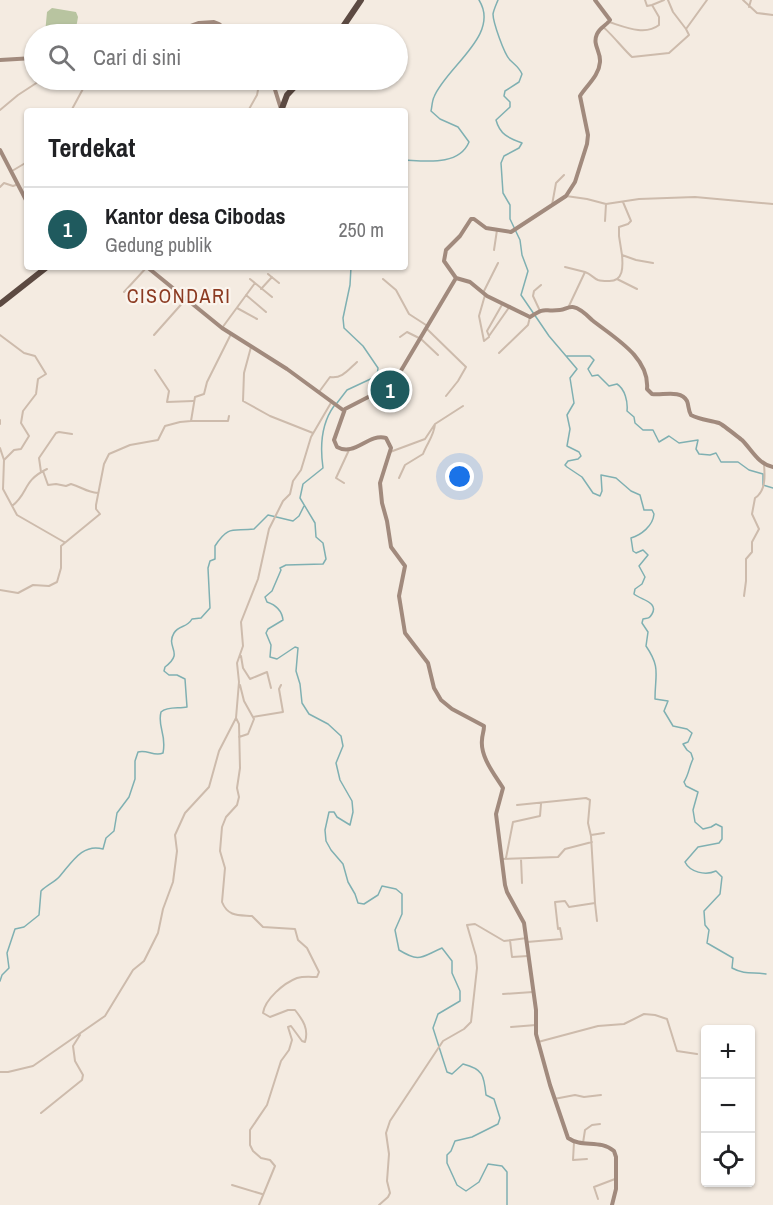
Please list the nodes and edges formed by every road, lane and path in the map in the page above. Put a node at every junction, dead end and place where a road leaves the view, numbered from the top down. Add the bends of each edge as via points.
1 (361, 0) edge
2 (595, 0) edge
3 (645, 0) edge
4 (666, 0) edge
5 (707, 0) edge
6 (743, 0) edge
7 (751, 0) edge
8 (652, 5) junction
9 (749, 7) junction
10 (773, 15) edge
11 (609, 22) junction
12 (197, 24) edge
13 (219, 24) edge
14 (345, 24) edge
15 (601, 27) junction
16 (686, 29) junction
17 (24, 59) edge
18 (0, 60) edge
19 (26, 90) edge
20 (82, 90) edge
21 (258, 90) edge
22 (276, 90) edge
23 (292, 90) edge
24 (74, 108) edge
25 (250, 108) edge
26 (280, 108) edge
27 (282, 108) edge
28 (0, 110) edge
29 (0, 150) edge
30 (24, 164) edge
31 (12, 171) junction
32 (564, 175) dead end
33 (19, 184) junction
34 (0, 187) edge
35 (24, 195) edge
36 (566, 196) junction
37 (622, 202) junction
38 (606, 204) junction
39 (773, 204) edge
40 (552, 205) junction
41 (605, 221) dead end
42 (497, 231) junction
43 (494, 250) dead end
44 (622, 255) junction
45 (498, 263) dead end
46 (653, 263) dead end
47 (565, 267) dead end
48 (43, 270) edge
49 (144, 270) edge
50 (153, 270) edge
51 (585, 273) junction
52 (268, 274) dead end
53 (272, 277) junction
54 (456, 278) junction
55 (250, 279) dead end
56 (383, 279) dead end
57 (617, 279) junction
58 (279, 283) dead end
59 (255, 284) junction
60 (541, 285) dead end
61 (261, 289) junction
62 (637, 289) dead end
63 (124, 292) dead end
64 (484, 294) junction
65 (246, 295) junction
66 (272, 297) dead end
67 (186, 299) junction
68 (1, 301) edge
69 (503, 303) junction
70 (510, 306) junction
71 (237, 308) junction
72 (568, 308) junction
73 (539, 311) junction
74 (266, 312) dead end
75 (531, 317) junction
76 (257, 319) dead end
77 (222, 328) junction
78 (428, 328) junction
79 (154, 334) dead end
80 (231, 334) junction
81 (0, 335) edge
82 (489, 336) junction
83 (400, 338) dead end
84 (421, 339) junction
85 (251, 346) junction
86 (499, 353) dead end
87 (438, 355) dead end
88 (357, 362) dead end
89 (155, 370) dead end
90 (319, 392) junction
91 (446, 396) dead end
92 (194, 401) junction
93 (332, 402) junction
94 (463, 406) dead end
95 (344, 410) junction
96 (229, 416) dead end
97 (191, 421) junction
98 (435, 424) junction
99 (310, 432) junction
100 (72, 434) dead end
101 (0, 448) edge
102 (349, 450) junction
103 (390, 452) junction
104 (4, 460) junction
105 (764, 464) junction
106 (773, 467) edge
107 (47, 470) dead end
108 (42, 472) junction
109 (399, 478) dead end
110 (344, 483) dead end
111 (98, 493) junction
112 (12, 506) junction
113 (65, 542) junction
114 (0, 590) edge
115 (744, 596) dead end
116 (240, 654) junction
117 (239, 682) junction
118 (280, 685) dead end
119 (272, 688) dead end
120 (253, 717) junction
121 (236, 718) junction
122 (239, 738) junction
123 (541, 804) junction
124 (517, 805) dead end
125 (604, 832) dead end
126 (591, 836) junction
127 (592, 842) junction
128 (503, 859) junction
129 (520, 859) junction
130 (522, 883) dead end
131 (595, 903) junction
132 (597, 921) dead end
133 (510, 940) junction
134 (527, 940) junction
135 (528, 956) junction
136 (533, 992) junction
137 (503, 994) dead end
138 (536, 1025) junction
139 (511, 1027) dead end
140 (84, 1030) junction
141 (538, 1042) junction
142 (697, 1054) dead end
143 (0, 1072) edge
144 (601, 1095) dead end
145 (554, 1099) junction
146 (41, 1113) dead end
147 (600, 1124) dead end
148 (574, 1142) junction
149 (583, 1143) junction
150 (587, 1159) dead end
151 (616, 1178) junction
152 (232, 1185) dead end
153 (262, 1194) junction
154 (598, 1198) dead end
155 (259, 1205) edge
156 (379, 1205) edge
157 (612, 1205) edge

1 - 14 highway
2 - 11 main road
3 - 8 street via 647,6
4 - 8 street
4 - 16 street
5 - 16 street
6 - 9 street
7 - 9 street
8 - 11 street via 660,20 656,28 638,30
9 - 10 street via 759,14
11 - 15 main road
12 - 13 main road
15 - 16 street via 633,57 670,53 689,35
15 - 36 main road via 594,42 600,64 580,96 588,126 587,144 575,182
17 - 18 main road
19 - 28 street
20 - 24 street
21 - 25 street
22 - 26 main road
23 - 27 highway
29 - 31 main road
30 - 31 street
31 - 33 main road
32 - 40 street via 556,183
33 - 34 street via 4,183
33 - 35 main road
36 - 38 street
36 - 40 main road
37 - 38 street
37 - 39 street via 695,197
37 - 44 street via 631,221 619,226
38 - 41 street
40 - 42 main road via 514,231
42 - 43 street
42 - 54 main road via 472,218 443,256
44 - 46 street
44 - 57 street via 622,272
45 - 64 street
47 - 51 street
48 - 68 highway
49 - 63 street
50 - 67 main road
51 - 57 street via 597,280
51 - 72 street
52 - 53 street
53 - 58 street
53 - 61 street
54 - 64 main road via 472,283
54 - 78 main road
55 - 59 street
56 - 78 street via 396,290 409,314
57 - 62 street
59 - 61 street
59 - 65 street
60 - 73 street via 533,296
61 - 66 street
64 - 69 main road
64 - 82 street via 479,321 484,341
65 - 71 street
65 - 74 street
67 - 77 main road
67 - 79 street
69 - 70 main road
69 - 82 street via 486,331
70 - 75 main road
70 - 82 street
71 - 76 street
71 - 77 street
72 - 73 main road
72 - 105 main road via 578,309 630,351 646,373 647,389 652,394 683,397 692,415 725,426
73 - 75 main road
75 - 86 street via 528,325
77 - 80 main road
78 - 84 main road
78 - 91 street via 466,367
80 - 85 main road
80 - 92 street via 204,394 195,396
81 - 104 street via 34,357 46,373 38,379 36,394 22,411 21,423 29,436 25,446
83 - 84 street via 407,332
84 - 87 street
84 - 95 main road via 390,386
85 - 90 main road
85 - 99 street via 244,373 243,401
88 - 90 street via 344,374 330,377
89 - 92 street via 169,391 167,402
90 - 93 main road
92 - 97 street
93 - 95 main road
93 - 99 street
94 - 98 street
95 - 102 main road via 334,440 337,447
96 - 97 street via 228,421
97 - 111 street via 164,427 158,440 109,454
98 - 103 street via 425,439
98 - 109 street via 423,454 405,465
99 - 116 street via 300,471 269,530 258,579 241,622
100 - 108 street via 56,433 39,458
101 - 104 street
102 - 103 main road via 380,436 388,440
102 - 110 street via 336,478
103 - 128 main road via 380,487 392,547 405,566 399,596 403,626 428,663 438,696 452,709 484,726 484,753 504,791 496,814
104 - 112 street via 2,484
105 - 106 main road
105 - 115 street via 763,487 755,498 752,513 759,530 746,559
107 - 108 street
108 - 111 street via 48,485 71,484
108 - 112 street via 30,480
111 - 113 street via 95,507 100,514
112 - 113 street via 19,517
113 - 114 street via 60,549 61,568 53,585 33,585 18,592
116 - 117 street
116 - 119 street via 250,679 267,672
117 - 120 street
117 - 121 street
118 - 120 street via 283,712
120 - 122 street via 248,734
121 - 122 street
121 - 140 street via 219,751 209,787 185,813 175,835 173,882 158,933 105,1016
122 - 153 street via 239,800 222,827 222,902 230,913 252,916 262,927 294,929 319,972 318,976 294,979 264,1007 263,1013 272,1017 295,1010 307,1036 302,1041 295,1028 288,1027 292,1041 289,1050 278,1069 267,1105 251,1126 253,1151 275,1166
123 - 124 street
123 - 126 street via 589,799
123 - 128 street via 540,816 513,822
125 - 126 street
126 - 127 street
127 - 129 street via 565,849 558,857
127 - 131 street
128 - 129 street
128 - 134 main road via 506,889 523,919
129 - 130 street
131 - 132 street
131 - 134 street via 568,907 565,901 555,902 562,939
133 - 134 street
133 - 135 street via 512,957
133 - 156 street via 504,941 475,924 466,925 476,956 473,1016 469,1026 444,1040 390,1120 386,1136 390,1193
134 - 135 main road
135 - 136 main road
136 - 137 street
136 - 138 main road
138 - 139 street
138 - 141 main road
140 - 143 street via 33,1066
140 - 146 street via 73,1046 82,1080
141 - 142 street via 651,1014 667,1019 677,1051
141 - 145 main road
144 - 145 street
145 - 148 main road via 566,1135
147 - 149 street via 585,1130
148 - 149 main road
148 - 150 street via 573,1160
149 - 151 main road via 612,1148
151 - 154 street via 594,1187
151 - 157 main road
152 - 153 street
153 - 155 street

